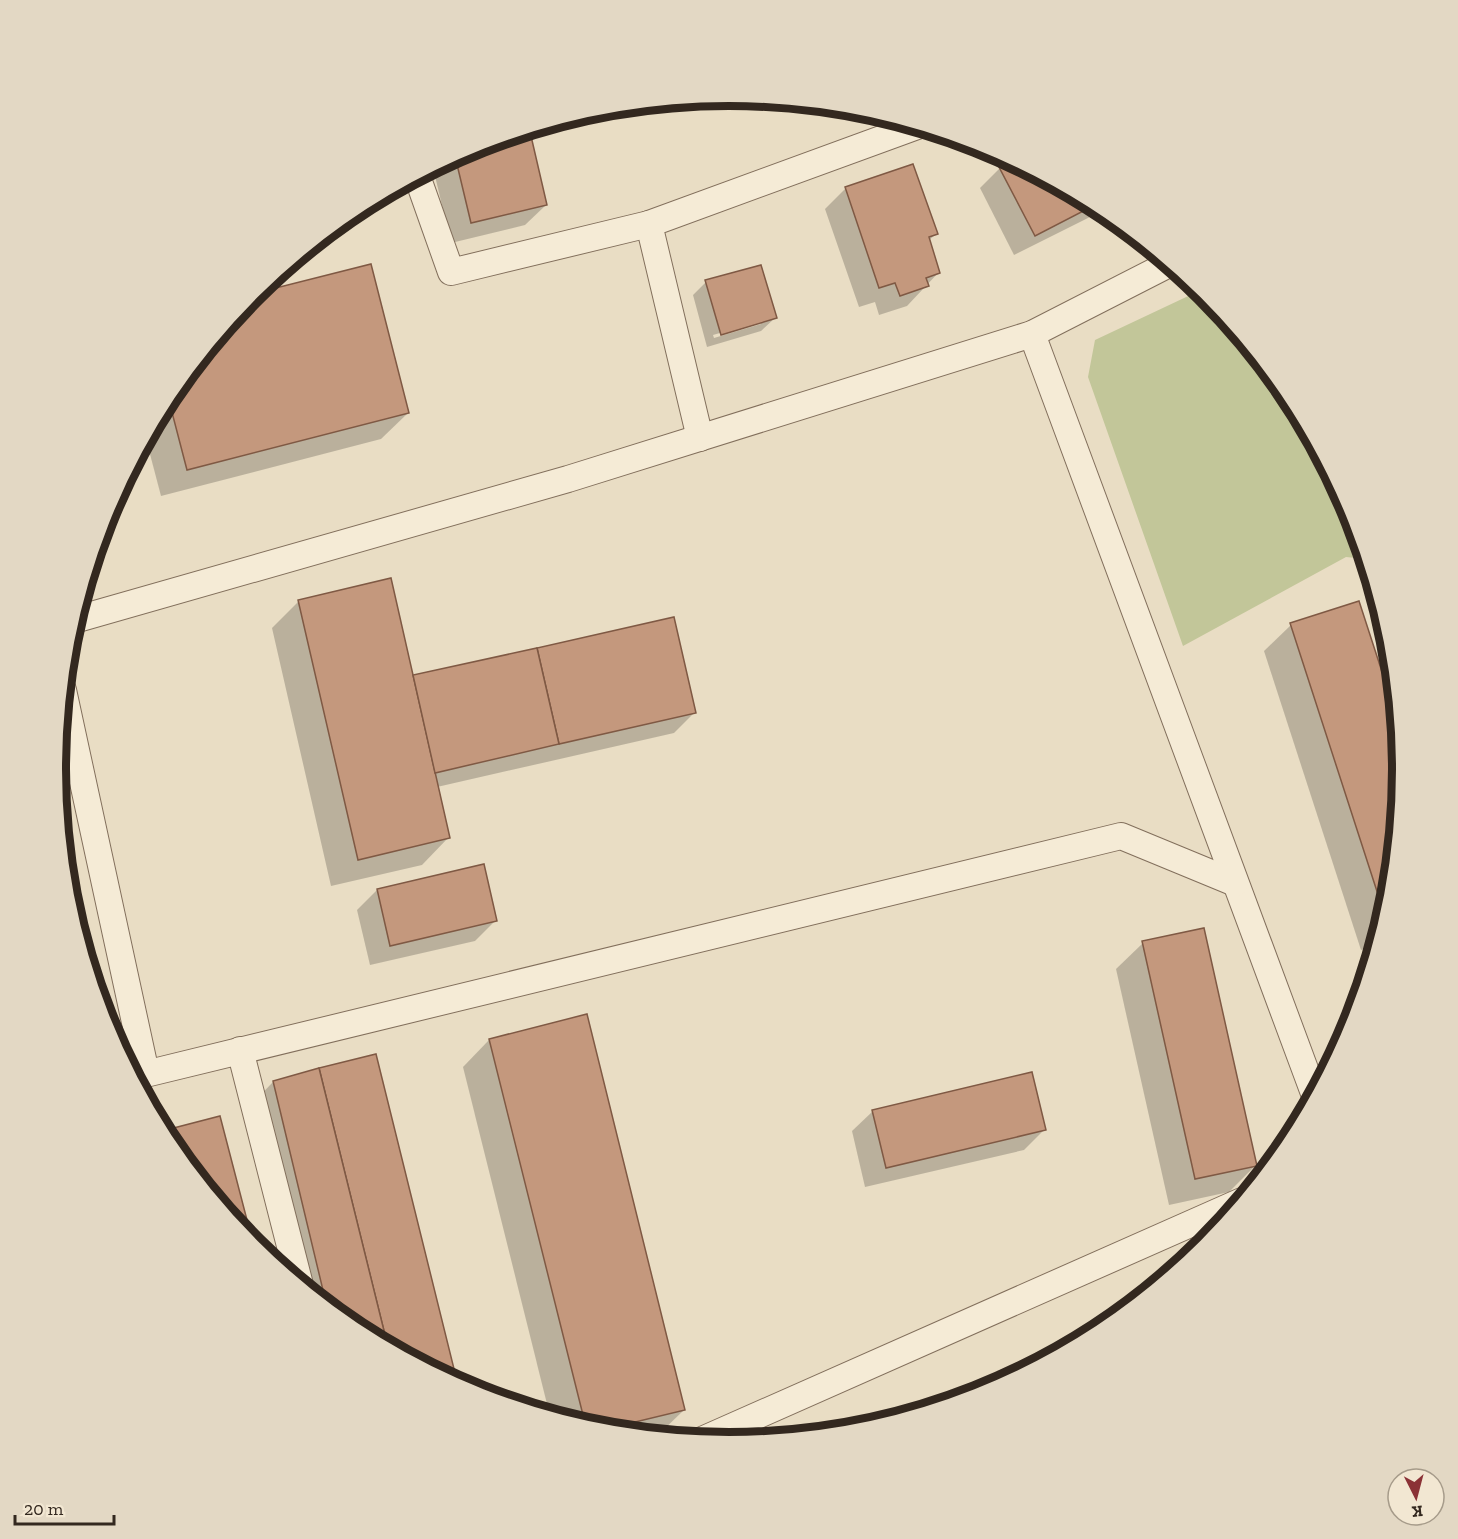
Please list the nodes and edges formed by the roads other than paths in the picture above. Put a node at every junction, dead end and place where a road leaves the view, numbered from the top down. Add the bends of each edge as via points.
1 (905, 130) edge
2 (420, 184) edge
3 (649, 224) junction
4 (1162, 268) edge
5 (1032, 334) junction
6 (700, 438) junction
7 (84, 617) edge
8 (68, 716) edge
9 (1235, 883) junction
10 (240, 1050) junction
11 (140, 1073) edge
12 (140, 1075) edge
13 (1311, 1086) edge
14 (1226, 1208) edge
15 (297, 1272) edge
16 (721, 1432) edge

1 - 3 street
2 - 3 street via 451,272
3 - 6 street
4 - 5 street
5 - 6 street
5 - 9 street
6 - 7 street
8 - 11 street
9 - 10 street via 1121,836
9 - 13 street
10 - 12 street
10 - 15 street
14 - 16 street

